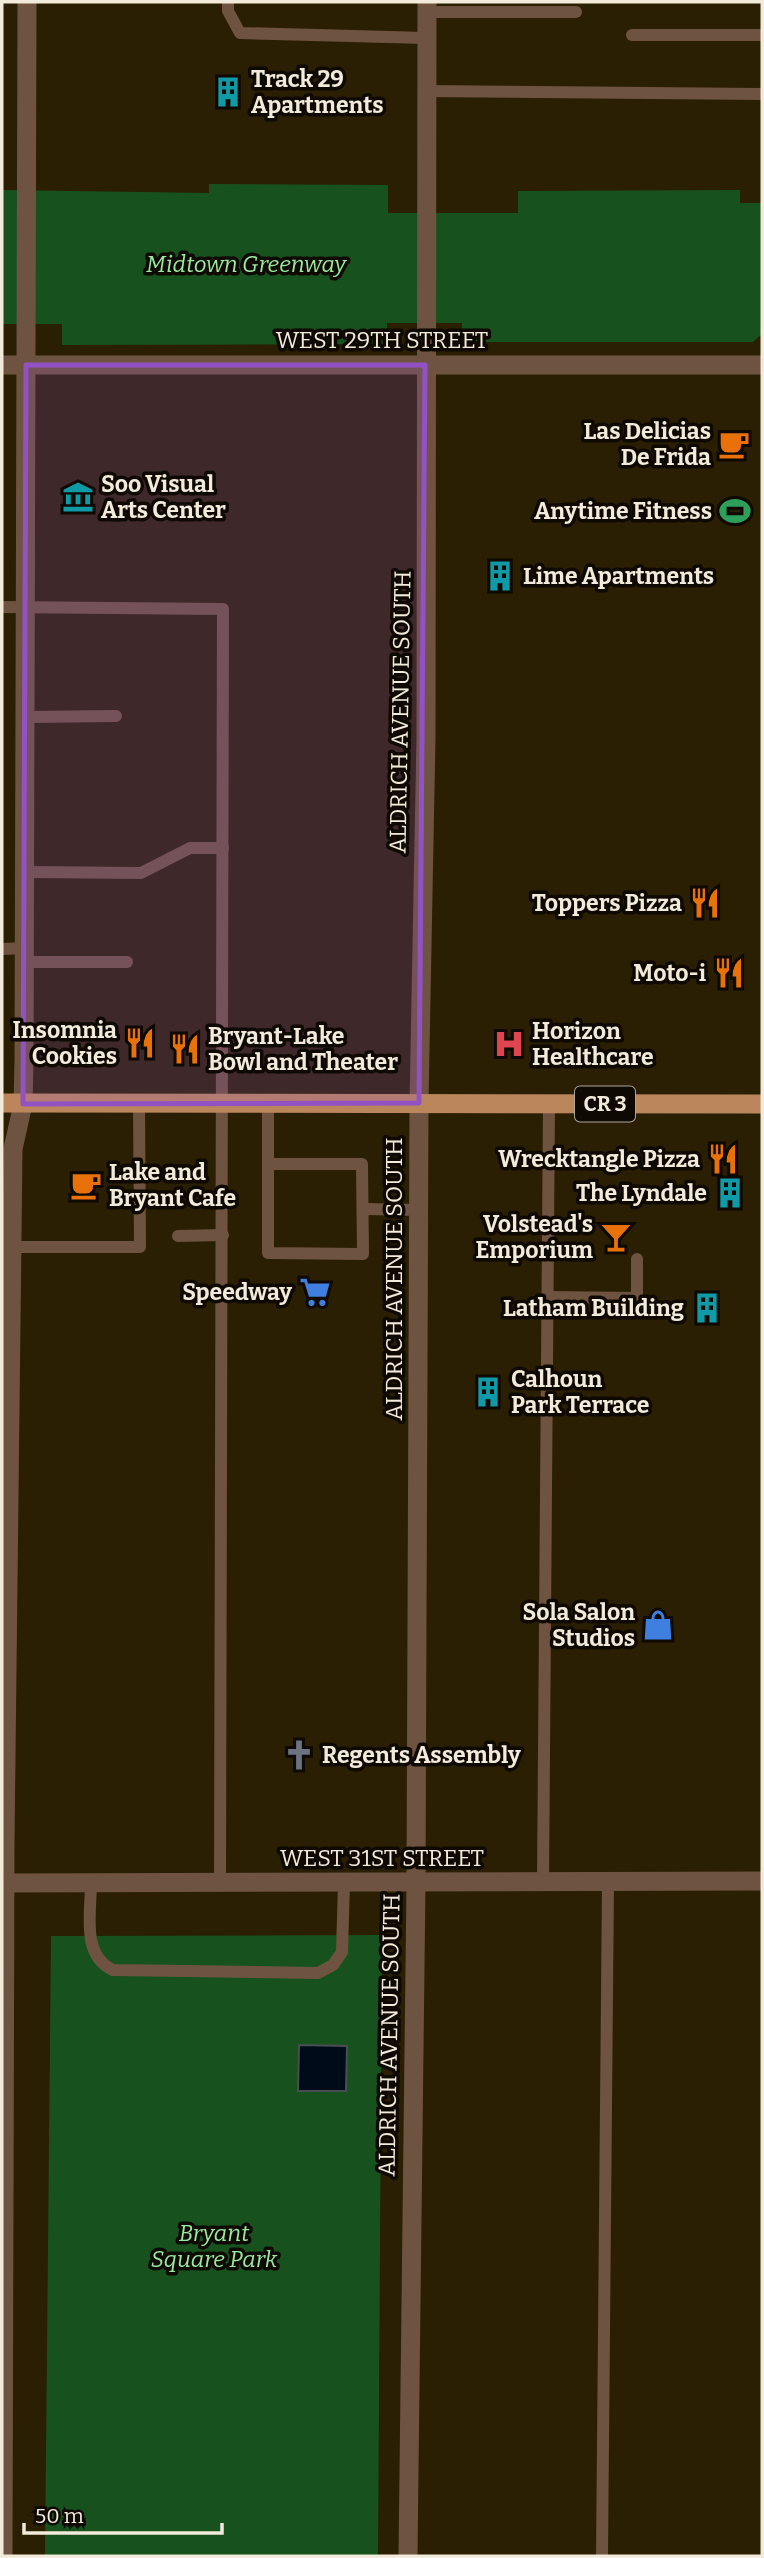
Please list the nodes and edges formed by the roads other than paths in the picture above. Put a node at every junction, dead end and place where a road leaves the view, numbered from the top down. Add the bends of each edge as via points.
1 (27, 2) edge
2 (228, 2) edge
3 (426, 7) edge
4 (576, 12) dead end
5 (632, 34) dead end
6 (762, 35) edge
7 (426, 38) junction
8 (425, 92) junction
9 (762, 94) edge
10 (2, 365) edge
11 (26, 365) junction
12 (425, 365) junction
13 (762, 365) edge
14 (2, 607) edge
15 (27, 607) junction
16 (116, 716) dead end
17 (26, 717) junction
18 (223, 848) junction
19 (25, 872) junction
20 (2, 949) edge
21 (24, 955) junction
22 (127, 962) dead end
23 (2, 1103) edge
24 (139, 1103) junction
25 (223, 1103) junction
26 (268, 1103) junction
27 (419, 1103) junction
28 (549, 1103) junction
29 (23, 1104) junction
30 (762, 1104) edge
31 (268, 1164) junction
32 (363, 1209) junction
33 (419, 1210) junction
34 (223, 1235) junction
35 (178, 1236) dead end
36 (13, 1247) junction
37 (637, 1259) dead end
38 (548, 1297) junction
39 (608, 1881) junction
40 (762, 1881) edge
41 (543, 1882) junction
42 (4, 1883) edge
43 (91, 1883) junction
44 (220, 1883) junction
45 (344, 1883) junction
46 (415, 1883) junction
47 (4, 2556) edge
48 (408, 2556) edge
49 (602, 2556) edge

1 - 11 street
2 - 7 lane via 240,33
3 - 4 lane
3 - 7 street, ALDRICH AVENUE SOUTH
5 - 6 lane
7 - 8 street, ALDRICH AVENUE SOUTH
8 - 9 lane
8 - 12 street, ALDRICH AVENUE SOUTH
10 - 11 street, WEST 29TH STREET
11 - 12 street, WEST 29TH STREET
11 - 15 street
12 - 13 street, WEST 29TH STREET
12 - 27 street, ALDRICH AVENUE SOUTH via 426,737
14 - 15 lane
15 - 17 street
15 - 18 lane via 223,608
16 - 17 lane
17 - 19 street
18 - 19 lane via 190,848 141,873
18 - 25 lane
19 - 21 street
20 - 21 lane
21 - 22 lane
21 - 29 street
23 - 29 main road, CR 3
24 - 25 main road, CR 3
24 - 29 main road, CR 3
24 - 36 lane via 141,1247
25 - 26 main road, CR 3
25 - 34 lane
26 - 27 main road, CR 3
26 - 31 lane
27 - 28 main road, CR 3
27 - 33 street, ALDRICH AVENUE SOUTH
28 - 30 main road, CR 3
28 - 38 lane
29 - 36 street via 13,1149
31 - 32 lane via 362,1164
31 - 32 lane via 268,1253 363,1254
32 - 33 lane
33 - 46 street, ALDRICH AVENUE SOUTH
34 - 35 lane
34 - 44 lane
36 - 42 street
37 - 38 lane via 637,1298
38 - 41 lane
39 - 40 street, WEST 31ST STREET
39 - 41 street, WEST 31ST STREET
39 - 49 lane
41 - 46 street, WEST 31ST STREET
42 - 43 street, WEST 31ST STREET
42 - 47 street
43 - 44 street, WEST 31ST STREET
43 - 45 lane via 91,1945 94,1956 113,1970 318,1973 333,1965 342,1952
44 - 45 street, WEST 31ST STREET
45 - 46 street, WEST 31ST STREET
46 - 48 street, ALDRICH AVENUE SOUTH

